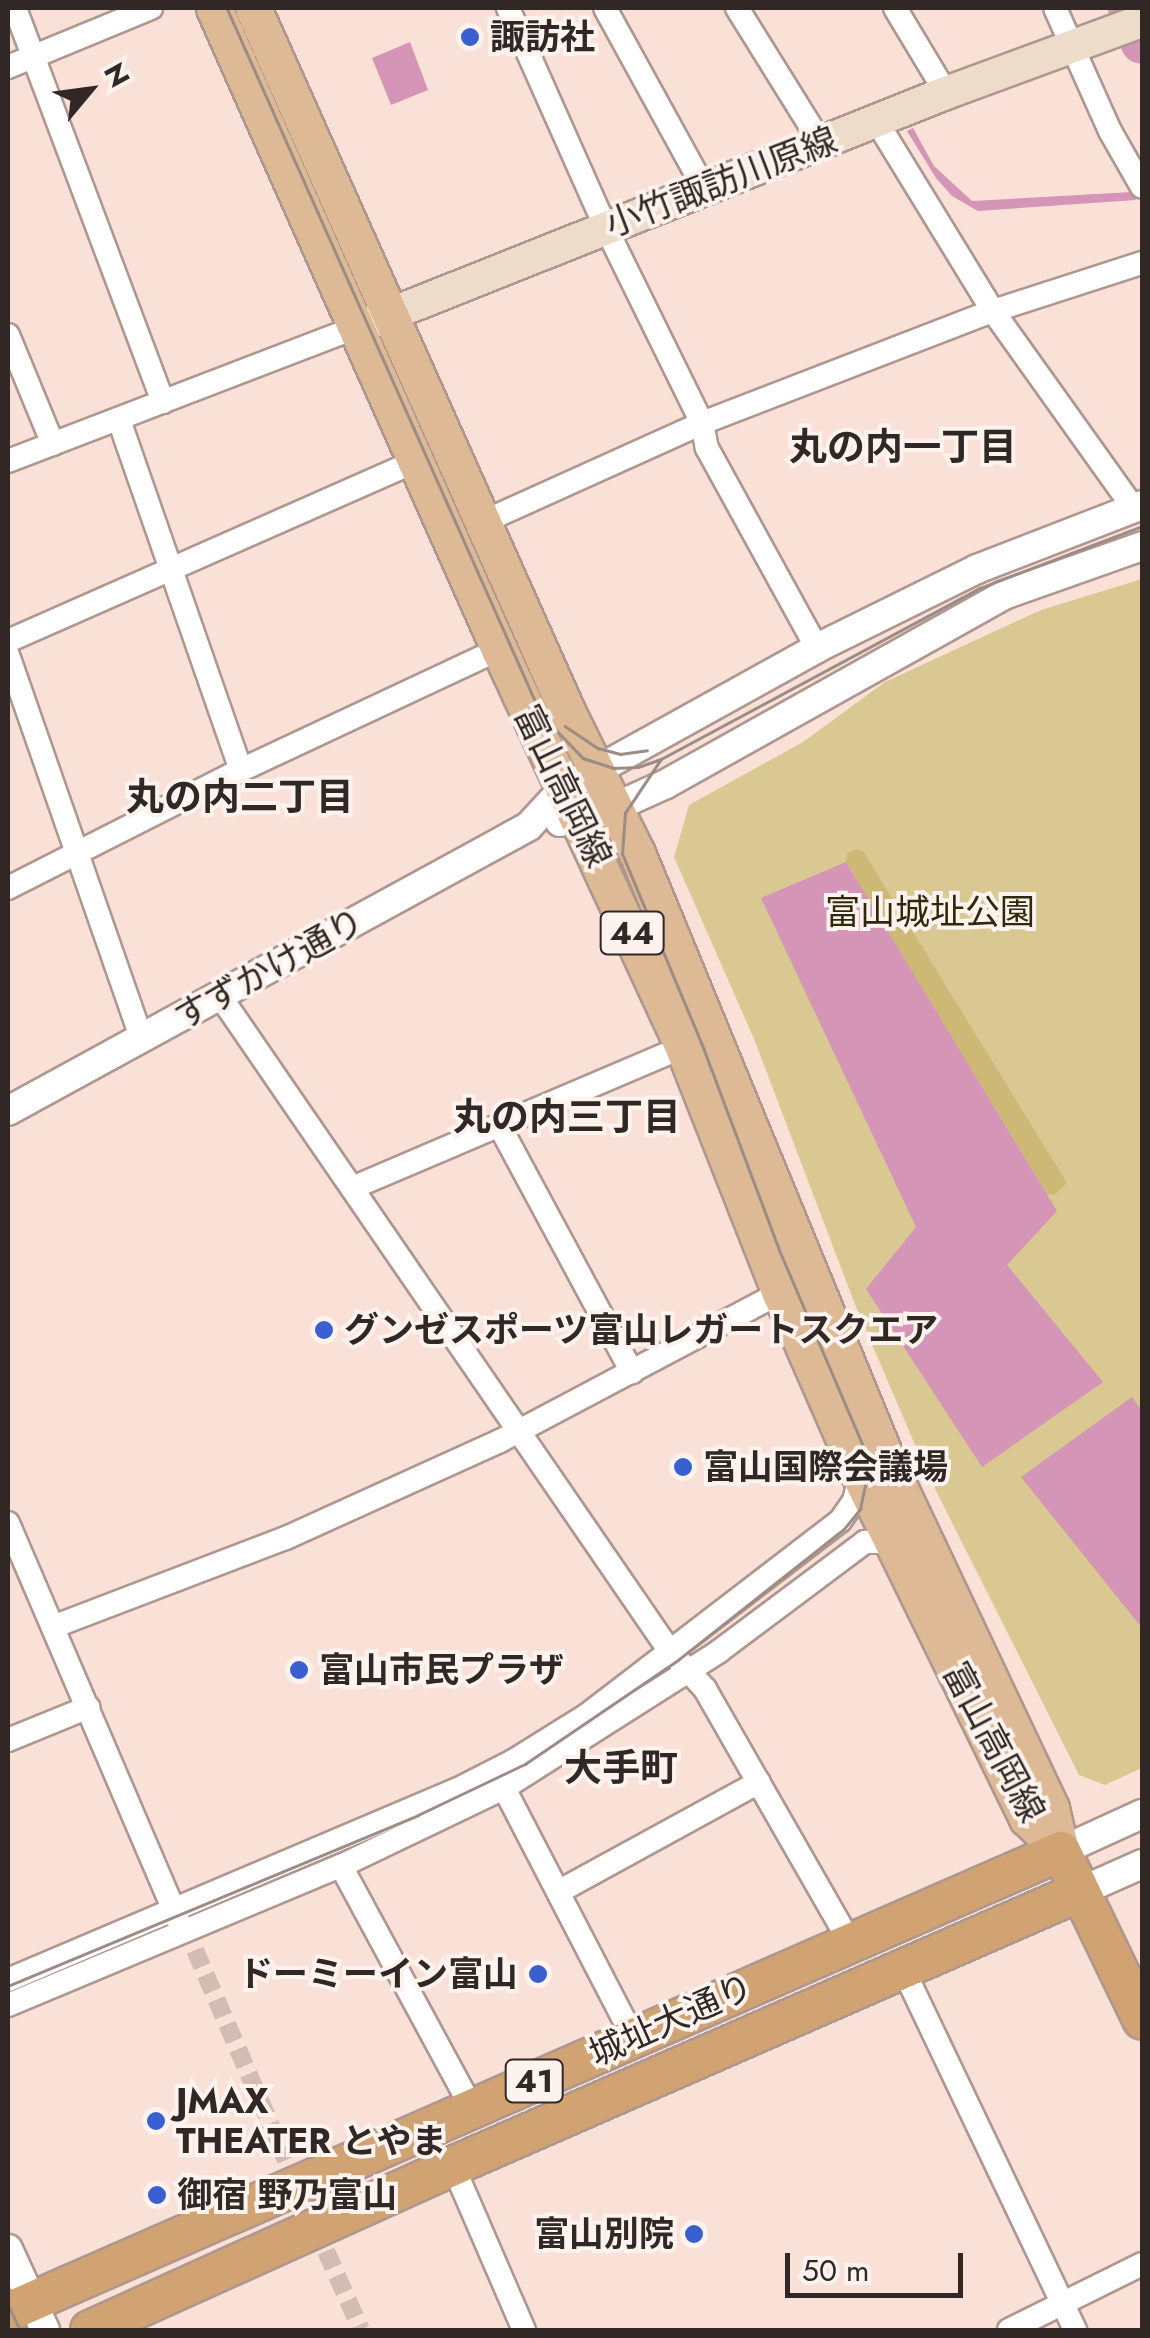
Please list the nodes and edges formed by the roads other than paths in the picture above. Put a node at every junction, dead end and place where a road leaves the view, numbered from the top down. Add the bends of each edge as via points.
1 (14, 8) edge
2 (151, 8) edge
3 (214, 8) edge
4 (253, 8) edge
5 (508, 8) edge
6 (605, 8) edge
7 (737, 8) edge
8 (895, 8) edge
9 (1055, 8) edge
10 (1142, 20) edge
11 (1078, 42) junction
12 (35, 56) junction
13 (8, 66) edge
14 (946, 93) junction
15 (877, 122) junction
16 (821, 143) junction
17 (1142, 187) edge
18 (704, 188) junction
19 (605, 226) junction
20 (1142, 263) edge
21 (994, 311) junction
22 (392, 314) junction
23 (358, 327) junction
24 (8, 335) edge
25 (163, 402) junction
26 (120, 420) junction
27 (702, 423) junction
28 (53, 444) junction
29 (8, 461) edge
30 (417, 461) junction
31 (1138, 506) edge
32 (483, 522) junction
33 (1142, 546) edge
34 (171, 569) junction
35 (8, 641) edge
36 (818, 648) junction
37 (499, 649) junction
38 (8, 655) edge
39 (241, 770) junction
40 (597, 772) junction
41 (571, 804) junction
42 (615, 807) junction
43 (77, 854) junction
44 (8, 888) edge
45 (220, 996) junction
46 (142, 1038) junction
47 (684, 1048) junction
48 (8, 1111) edge
49 (498, 1125) junction
50 (352, 1188) junction
51 (780, 1294) junction
52 (632, 1372) junction
53 (520, 1432) junction
54 (861, 1511) junction
55 (8, 1523) edge
56 (905, 1536) junction
57 (54, 1626) junction
58 (670, 1650) junction
59 (688, 1671) junction
60 (89, 1706) junction
61 (8, 1740) edge
62 (759, 1782) junction
63 (504, 1788) junction
64 (1142, 1814) edge
65 (1060, 1851) junction
66 (1142, 1864) edge
67 (341, 1866) junction
68 (558, 1892) junction
69 (1080, 1892) junction
70 (178, 1919) junction
71 (850, 1942) junction
72 (903, 1969) junction
73 (8, 1980) edge
74 (8, 2005) edge
75 (1142, 2019) edge
76 (633, 2037) junction
77 (472, 2108) junction
78 (452, 2166) junction
79 (8, 2249) edge
80 (1142, 2264) edge
81 (1061, 2302) junction
82 (28, 2314) edge
83 (90, 2330) edge
84 (524, 2330) edge
85 (1009, 2330) edge
86 (1074, 2330) edge

1 - 12 street
2 - 12 street
3 - 23 main road, 富山高岡線 / 44
4 - 22 main road, 富山高岡線 / 44
5 - 19 street
6 - 18 street
7 - 16 street
8 - 14 street
9 - 11 street
10 - 11 main road, 小竹諏訪川原線
11 - 14 main road, 小竹諏訪川原線
11 - 17 street via 1110,131
12 - 13 street
12 - 25 street
14 - 15 main road, 小竹諏訪川原線
15 - 16 main road, 小竹諏訪川原線
15 - 21 street
16 - 18 main road, 小竹諏訪川原線
18 - 19 main road, 小竹諏訪川原線
19 - 22 main road, 小竹諏訪川原線
19 - 27 street
20 - 21 street
21 - 27 street
21 - 31 street
22 - 23 main road, 小竹諏訪川原線
22 - 32 main road, 富山高岡線 / 44
23 - 25 street
23 - 30 main road, 富山高岡線 / 44
24 - 28 street
25 - 26 street
26 - 28 street
26 - 34 street
27 - 32 street
27 - 36 street via 708,448
28 - 29 street
30 - 34 street
30 - 37 main road, 富山高岡線 / 44
31 - 36 street via 977,569
32 - 40 main road, 富山高岡線 / 44
33 - 42 street via 1004,595 782,722
34 - 35 street
34 - 39 street
36 - 40 street
37 - 39 street
37 - 41 main road, 富山高岡線 / 44
38 - 43 street
39 - 43 street
40 - 41 street
40 - 42 main road, 富山高岡線 / 44
41 - 42 street
41 - 45 street, すずかけ通り
41 - 47 main road, 富山高岡線 / 44
42 - 56 main road, 富山高岡線 / 44
43 - 44 street
43 - 46 street
45 - 46 street, すずかけ通り
45 - 50 street
46 - 48 street, すずかけ通り
47 - 49 street
47 - 51 main road, 富山高岡線 / 44
49 - 50 street
49 - 52 street
50 - 53 street
51 - 52 street
51 - 54 main road, 富山高岡線 / 44 via 860,1476
52 - 53 street
53 - 57 street via 286,1538
53 - 58 street
54 - 56 main road, 富山高岡線 / 44
54 - 58 street
55 - 57 street
56 - 59 street via 865,1542
56 - 65 main road, 富山高岡線 / 44 via 1051,1808
57 - 60 street
58 - 59 street
58 - 70 street via 587,1715 464,1786
59 - 62 street
59 - 63 street
60 - 61 street
60 - 70 street
62 - 68 street
62 - 71 street
63 - 67 street
63 - 68 street
64 - 65 street
65 - 69 highway
65 - 71 highway, 城址大通り / 41
66 - 69 street
67 - 70 street
67 - 77 street
68 - 76 street
69 - 72 highway, 城址大通り / 41
69 - 75 highway
70 - 73 street
70 - 74 street
71 - 76 highway, 城址大通り / 41
72 - 78 highway, 城址大通り / 41
72 - 81 street
76 - 77 highway, 城址大通り / 41
77 - 82 highway, 城址大通り / 41
78 - 83 highway, 城址大通り / 41
78 - 84 street
79 - 82 street
80 - 81 street
81 - 85 street
81 - 86 street

